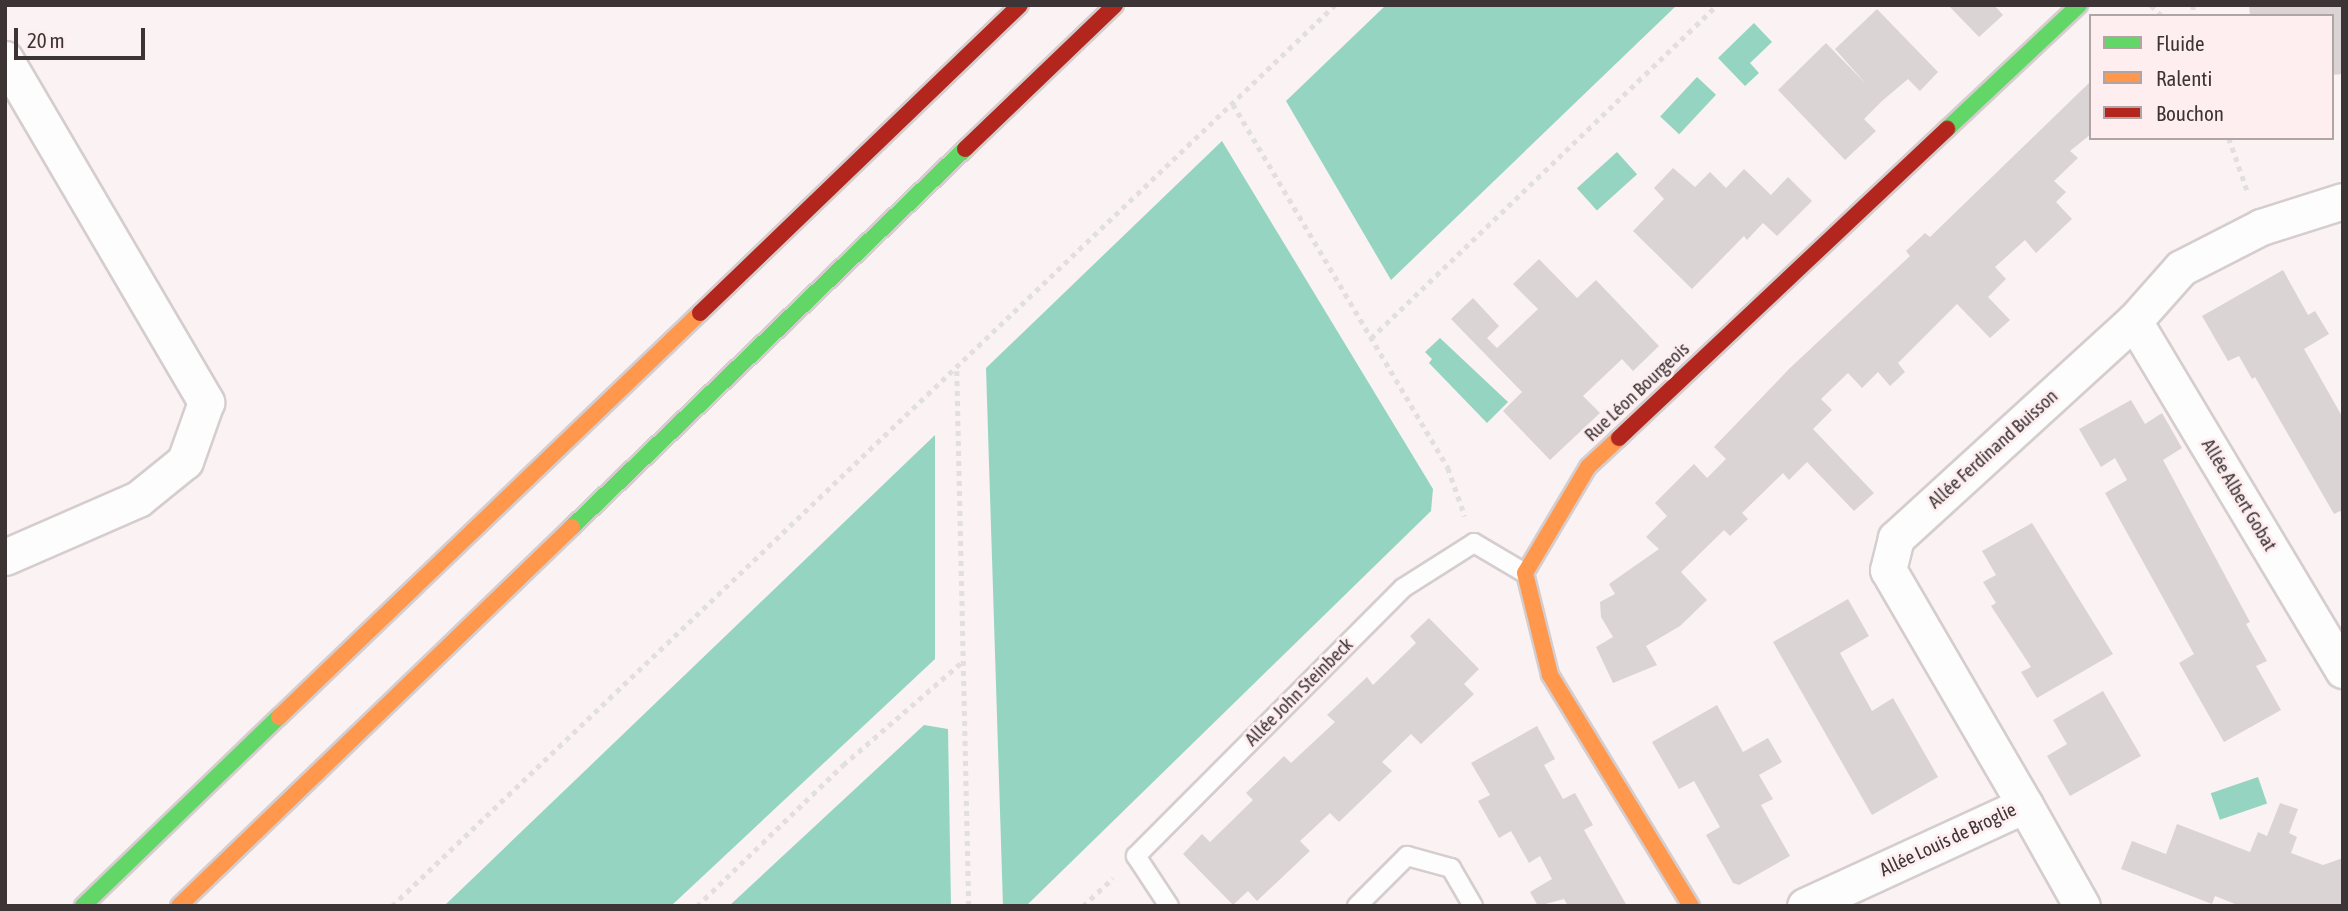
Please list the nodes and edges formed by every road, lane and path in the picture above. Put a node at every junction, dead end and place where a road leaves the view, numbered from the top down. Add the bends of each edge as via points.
1 (1020, 5) edge
2 (1115, 5) edge
3 (1335, 5) edge
4 (1717, 5) edge
5 (2078, 5) edge
6 (5, 59) edge
7 (1233, 104) junction
8 (2230, 140) edge
9 (2343, 201) edge
10 (2261, 227) junction
11 (2134, 321) junction
12 (1371, 338) junction
13 (957, 371) junction
14 (1474, 543) junction
15 (5, 557) edge
16 (1525, 573) junction
17 (964, 661) junction
18 (2343, 670) edge
19 (2025, 805) junction
20 (1136, 856) junction
21 (83, 906) edge
22 (179, 906) edge
23 (392, 906) edge
24 (697, 906) edge
25 (969, 906) edge
26 (1083, 906) edge
27 (1169, 906) edge
28 (1357, 906) edge
29 (1474, 906) edge
30 (1691, 906) edge
31 (1805, 906) edge
32 (2082, 906) edge

1 - 21 main road
2 - 22 main road
3 - 7 path
4 - 12 path
5 - 16 main road, Rue Léon Bourgeois via 1588,467
6 - 15 street via 206,402 186,461 138,499
7 - 12 path
7 - 13 path
8 - 10 path
9 - 10 street, Allée Ferdinand Buisson
10 - 11 street, Allée Ferdinand Buisson via 2181,268
11 - 18 street, Allée Albert Gobat
11 - 19 street, Allée Ferdinand Buisson via 1896,538 1888,570
12 - 14 path via 1448,468
13 - 17 path
13 - 23 path
14 - 16 lane
14 - 20 lane, Allée John Steinbeck via 1403,588
16 - 30 main road via 1550,675
17 - 24 path via 843,765
17 - 25 path
19 - 31 street, Allée Louis de Broglie
19 - 32 street, Allée Louis de Broglie
20 - 26 path
20 - 27 lane
28 - 29 lane via 1407,856 1451,868

